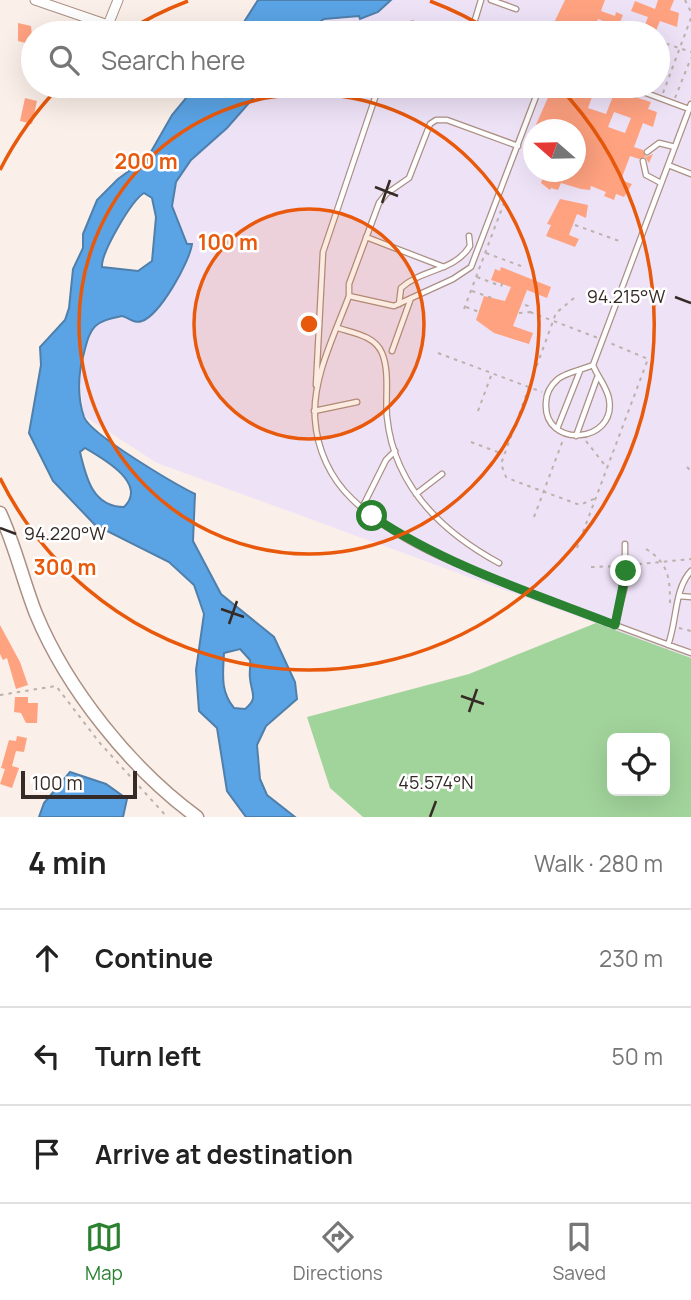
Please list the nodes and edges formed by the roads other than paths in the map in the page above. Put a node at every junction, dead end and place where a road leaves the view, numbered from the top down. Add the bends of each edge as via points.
1 (35, 0) edge
2 (118, 0) edge
3 (481, 0) edge
4 (491, 0) edge
5 (516, 9) dead end
6 (96, 21) edge
7 (110, 21) edge
8 (475, 21) edge
9 (375, 98) edge
10 (535, 98) edge
11 (665, 98) edge
12 (690, 106) edge
13 (517, 146) junction
14 (675, 147) junction
15 (647, 152) dead end
16 (643, 161) dead end
17 (668, 165) junction
18 (691, 174) edge
19 (661, 183) junction
20 (469, 236) dead end
21 (366, 237) junction
22 (445, 267) junction
23 (349, 296) junction
24 (411, 298) junction
25 (399, 304) junction
26 (338, 328) junction
27 (392, 351) dead end
28 (593, 365) junction
29 (580, 370) junction
30 (597, 378) junction
31 (316, 393) junction
32 (357, 402) dead end
33 (314, 411) junction
34 (557, 429) junction
35 (576, 436) junction
36 (394, 452) junction
37 (442, 474) dead end
38 (415, 494) junction
39 (362, 508) junction
40 (0, 513) edge
41 (0, 529) edge
42 (625, 544) dead end
43 (499, 563) dead end
44 (20, 571) junction
45 (691, 571) edge
46 (679, 596) junction
47 (691, 597) edge
48 (615, 625) junction
49 (668, 645) junction
50 (691, 653) edge
51 (197, 817) edge

1 - 6 street
2 - 7 street
3 - 8 lane
4 - 5 lane
9 - 31 lane via 323,252
10 - 13 lane
11 - 12 lane
12 - 14 lane
13 - 21 lane via 436,120 430,124 409,178 386,194
13 - 24 lane via 471,267
14 - 15 lane via 659,143
14 - 17 lane
16 - 19 lane via 646,174
17 - 18 lane
17 - 19 lane
19 - 28 lane
20 - 22 lane via 467,251
21 - 22 lane
21 - 23 lane
22 - 25 lane via 426,271 406,283 399,291
23 - 25 lane via 387,306
23 - 26 lane
24 - 25 lane
24 - 27 lane
26 - 31 lane
26 - 36 lane via 369,339 382,353
28 - 29 lane
28 - 30 lane
29 - 34 lane
29 - 34 lane via 558,378 547,396 547,416
30 - 35 lane
30 - 35 lane via 609,398 607,419 592,433
31 - 33 lane
32 - 33 lane
33 - 39 lane via 324,458 338,483
34 - 35 lane
36 - 38 lane
36 - 39 lane
37 - 38 lane
38 - 43 lane via 455,535
39 - 48 lane via 393,530 472,570
40 - 44 street
41 - 44 street
42 - 48 lane via 625,586
44 - 51 street via 52,647 91,709 175,801
45 - 46 lane
46 - 47 lane
46 - 49 lane
48 - 49 lane
49 - 50 lane

